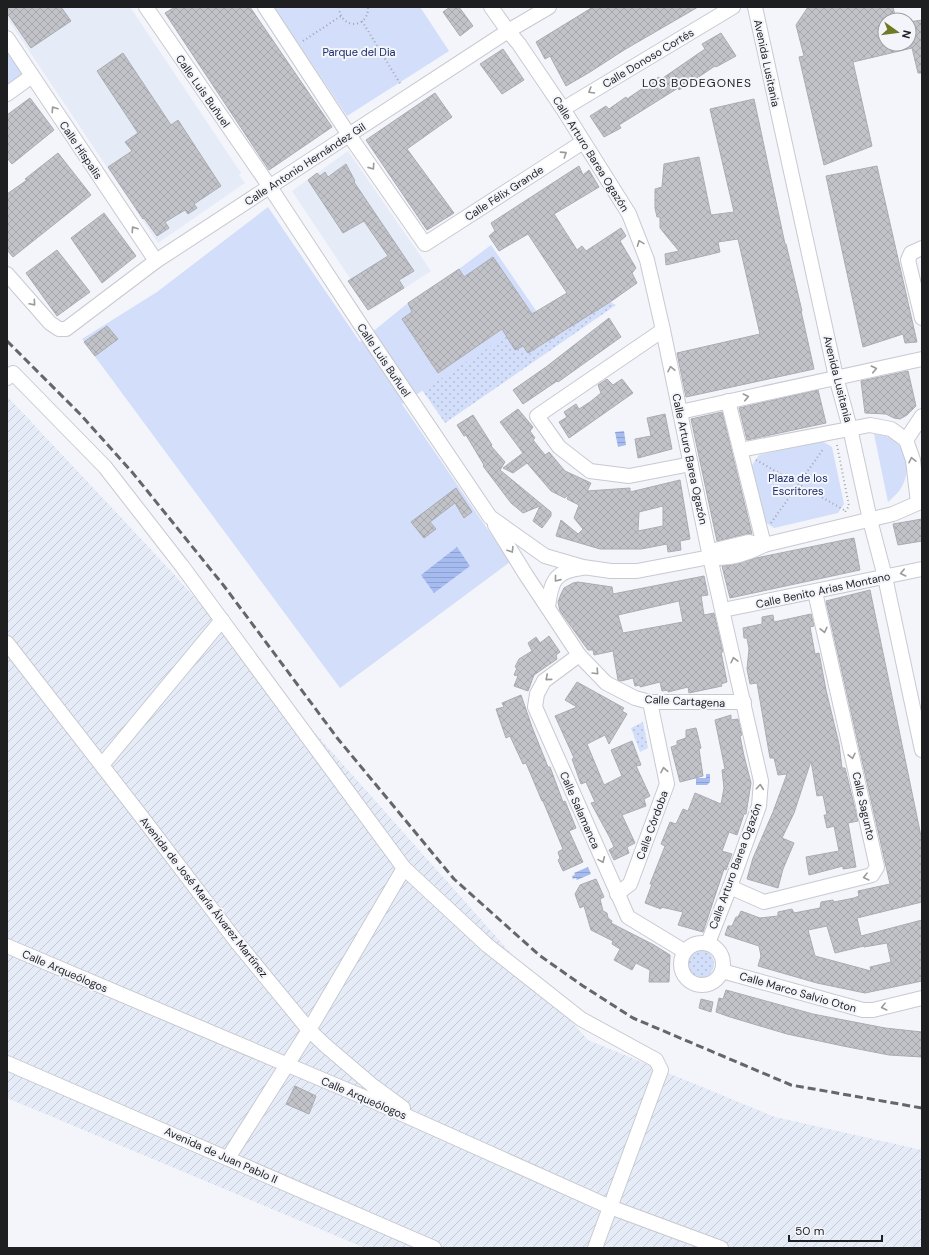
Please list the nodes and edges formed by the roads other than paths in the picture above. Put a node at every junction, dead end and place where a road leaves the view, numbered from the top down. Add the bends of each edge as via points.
1 (264, 7) edge
2 (491, 7) edge
3 (549, 7) edge
4 (733, 7) edge
5 (755, 7) edge
6 (150, 8) edge
7 (508, 31) junction
8 (7, 38) edge
9 (32, 76) junction
10 (7, 94) edge
11 (563, 109) junction
12 (349, 135) junction
13 (583, 142) junction
14 (270, 188) junction
15 (916, 250) edge
16 (156, 261) junction
17 (7, 274) edge
18 (922, 318) edge
19 (663, 330) junction
20 (922, 359) edge
21 (836, 377) junction
22 (7, 378) edge
23 (728, 401) junction
24 (680, 412) junction
25 (922, 416) edge
26 (850, 428) junction
27 (906, 440) junction
28 (746, 454) junction
29 (691, 464) junction
30 (921, 502) edge
31 (490, 517) junction
32 (870, 520) junction
33 (764, 545) junction
34 (710, 556) junction
35 (583, 568) junction
36 (922, 569) edge
37 (885, 577) junction
38 (815, 592) junction
39 (548, 607) junction
40 (723, 610) junction
41 (222, 620) junction
42 (7, 643) edge
43 (579, 655) junction
44 (650, 702) junction
45 (744, 702) junction
46 (922, 750) edge
47 (102, 765) junction
48 (404, 868) junction
49 (730, 887) junction
50 (617, 894) junction
51 (708, 943) junction
52 (7, 946) edge
53 (684, 951) junction
54 (722, 970) junction
55 (922, 998) edge
56 (309, 1030) junction
57 (7, 1063) edge
58 (286, 1065) junction
59 (426, 1125) junction
60 (228, 1158) junction
61 (610, 1206) junction
62 (434, 1248) edge
63 (595, 1248) edge
64 (721, 1248) edge

1 - 12 street
2 - 7 street, Calle Arturo Barea Ogazón
3 - 7 street, Calle Antonio Hernández Gil
4 -> 11 street, Calle Donoso Cortés
5 - 21 street, Avenida Lusitania
6 - 14 street, Calle Luis Buñuel
7 - 11 street, Calle Arturo Barea Ogazón
7 - 12 street, Calle Antonio Hernández Gil
8 - 9 street, Calle Híspalis
9 - 10 street
16 -> 9 street, Calle Híspalis
11 - 13 street, Calle Arturo Barea Ogazón
12 -> 13 street, Calle Félix Grande via 425,244
12 - 14 street, Calle Antonio Hernández Gil
19 -> 13 street, Calle Arturo Barea Ogazón via 647,260 629,214
14 - 16 street, Calle Antonio Hernández Gil
14 - 31 street, Calle Luis Buñuel
15 - 18 street via 908,260
17 -> 16 street, Calle Antonio Hernández Gil via 50,323 58,329 66,329
24 -> 19 street, Calle Arturo Barea Ogazón
19 - 29 street via 537,416 559,447 590,471 629,476
21 -> 20 street
23 -> 21 street
21 - 26 street, Avenida Lusitania
22 - 41 street via 13,373 104,467
23 - 24 street
23 - 28 street
24 - 29 street, Calle Arturo Barea Ogazón
25 - 27 street
26 - 27 street via 870,425 891,429
26 - 28 street
26 - 32 street, Avenida Lusitania
30 -> 27 street via 913,460
28 - 33 street
29 - 34 street, Calle Arturo Barea Ogazón
30 - 32 street
31 - 35 street, Calle Luis Buñuel via 545,556
31 -> 39 street, Calle Cartagena
32 - 33 street
32 - 37 street, Avenida Lusitania
33 - 34 street via 748,542 715,550
34 - 35 street, Calle Luis Buñuel via 637,571
34 - 40 street, Calle Arturo Barea Ogazón
35 -> 39 street via 569,569 559,575 551,587
36 -> 37 street, Calle Benito Arias Montano
37 - 38 street, Calle Benito Arias Montano
37 - 46 street, Avenida Lusitania
38 - 40 street, Calle Benito Arias Montano
38 -> 49 street, Calle Sagunto via 877,867 872,876 764,902
39 - 43 street, Calle Cartagena
45 -> 40 street, Calle Arturo Barea Ogazón
41 - 47 street
41 - 48 street
42 - 47 street, Avenida de José María Álvarez Martínez
43 -> 44 street, Calle Cartagena via 606,683 635,698
43 -> 50 street, Calle Salamanca via 544,681 537,694 535,707
44 - 45 street, Calle Cartagena
50 -> 44 street, Calle Córdoba via 630,884 667,784
49 -> 45 street, Calle Arturo Barea Ogazón via 759,806 761,781
47 - 56 street, Avenida de José María Álvarez Martínez via 236,941
48 - 56 street
48 - 61 street via 487,945 581,1019 656,1060 661,1070
49 - 51 street, Calle Arturo Barea Ogazón
50 - 53 street, Calle Salamanca via 628,917
51 - 53 street via 693,944
51 - 54 street via 721,954
52 - 58 street, Calle Arqueólogos
53 - 54 street via 680,966 684,975 694,984 712,983
55 -> 54 street, Calle Marco Salvio Oton via 863,1010
56 - 58 street
56 - 59 street, Avenida de José María Álvarez Martínez via 373,1086
57 - 60 street, Avenida de Juan Pablo II
58 - 59 street, Calle Arqueólogos
58 - 60 street
59 - 61 street, Calle Arqueólogos
60 - 62 street, Avenida de Juan Pablo II
61 - 63 street
61 - 64 street, Calle Arqueólogos

